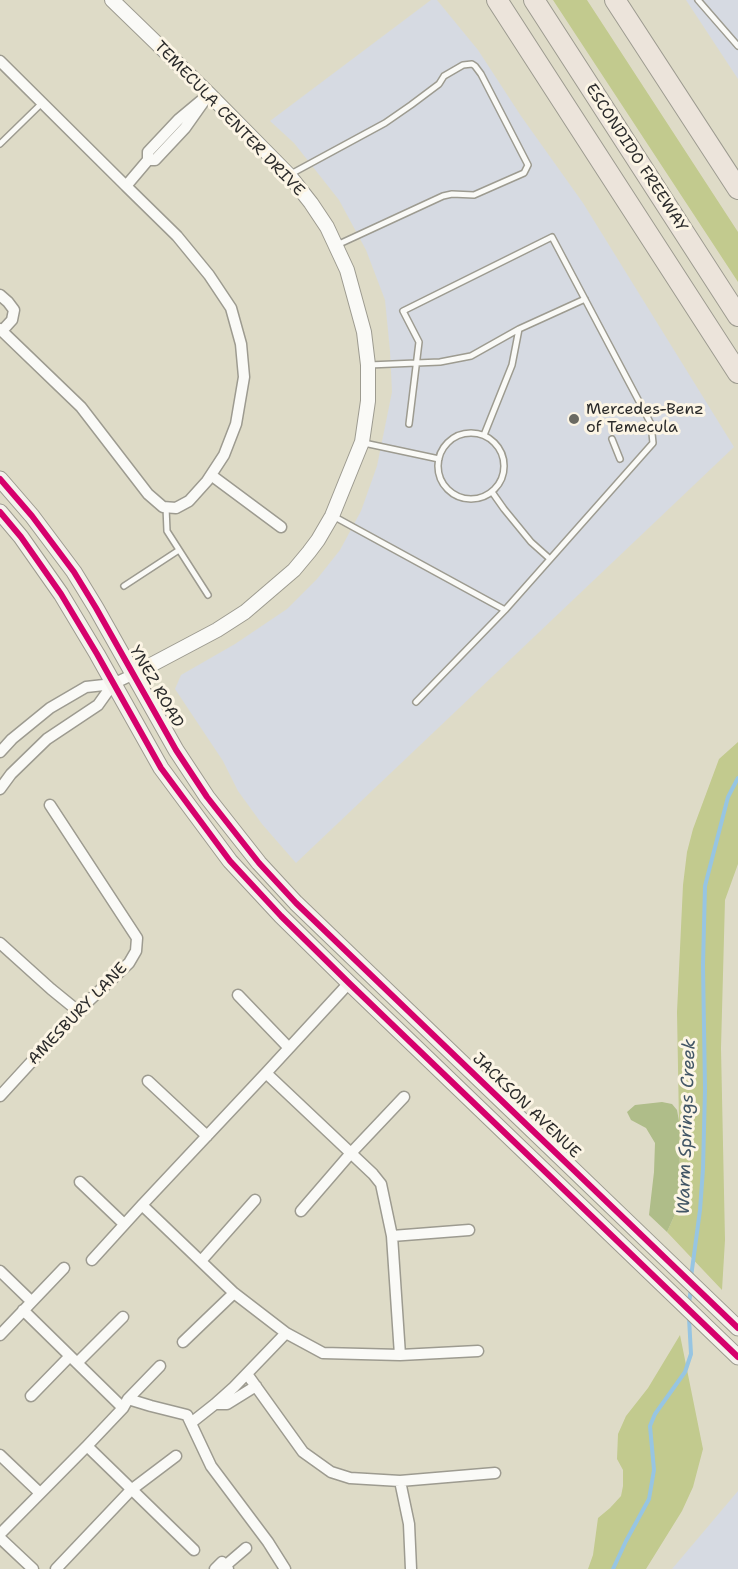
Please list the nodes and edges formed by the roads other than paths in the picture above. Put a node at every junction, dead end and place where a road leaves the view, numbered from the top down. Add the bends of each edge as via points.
1 (112, 0) edge
2 (497, 0) edge
3 (534, 0) edge
4 (615, 0) edge
5 (698, 0) edge
6 (738, 46) edge
7 (0, 61) edge
8 (209, 94) junction
9 (42, 104) junction
10 (0, 144) edge
11 (289, 175) junction
12 (126, 186) junction
13 (738, 189) edge
14 (337, 245) junction
15 (0, 294) edge
16 (585, 299) junction
17 (549, 315) junction
18 (738, 316) edge
19 (553, 323) dead end
20 (519, 329) junction
21 (1, 330) edge
22 (416, 363) junction
23 (368, 365) junction
24 (738, 373) edge
25 (409, 424) dead end
26 (484, 435) junction
27 (612, 440) dead end
28 (362, 442) junction
29 (439, 459) junction
30 (620, 459) dead end
31 (211, 475) junction
32 (0, 479) edge
33 (492, 492) junction
34 (166, 507) junction
35 (0, 512) edge
36 (332, 516) junction
37 (281, 527) dead end
38 (179, 550) junction
39 (550, 559) junction
40 (124, 586) dead end
41 (208, 595) dead end
42 (505, 610) junction
43 (134, 674) junction
44 (113, 684) junction
45 (416, 702) dead end
46 (0, 752) edge
47 (0, 789) edge
48 (50, 805) dead end
49 (296, 903) joint
50 (0, 943) edge
51 (349, 983) junction
52 (238, 995) dead end
53 (78, 1011) junction
54 (440, 1043) junction
55 (289, 1048) junction
56 (426, 1057) junction
57 (266, 1073) junction
58 (148, 1081) dead end
59 (0, 1096) edge
60 (404, 1097) dead end
61 (207, 1136) junction
62 (351, 1153) junction
63 (80, 1182) dead end
64 (255, 1200) dead end
65 (142, 1205) junction
66 (302, 1211) dead end
67 (124, 1224) junction
68 (469, 1230) dead end
69 (392, 1236) junction
70 (92, 1260) dead end
71 (201, 1262) junction
72 (64, 1268) dead end
73 (0, 1271) edge
74 (234, 1293) junction
75 (31, 1301) junction
76 (23, 1310) junction
77 (123, 1317) dead end
78 (738, 1328) edge
79 (286, 1333) junction
80 (0, 1335) edge
81 (183, 1342) dead end
82 (478, 1351) dead end
83 (400, 1355) junction
84 (738, 1357) edge
85 (74, 1360) junction
86 (160, 1366) dead end
87 (247, 1374) junction
88 (256, 1386) junction
89 (31, 1396) dead end
90 (125, 1403) junction
91 (215, 1404) junction
92 (189, 1419) junction
93 (87, 1446) junction
94 (0, 1455) edge
95 (176, 1456) dead end
96 (495, 1473) dead end
97 (400, 1481) junction
98 (131, 1490) junction
99 (40, 1493) junction
100 (0, 1536) edge
101 (246, 1548) dead end
102 (195, 1550) dead end
103 (223, 1568) edge
104 (33, 1569) edge
105 (56, 1569) edge
106 (285, 1569) edge
107 (411, 1569) edge

1 - 8 street, TEMECULA CENTER DRIVE
2 - 24 highway
3 - 18 highway, ESCONDIDO FREEWAY
4 - 13 highway
5 - 6 lane
7 - 9 street
8 - 11 street, TEMECULA CENTER DRIVE
8 - 12 street via 185,128 155,160 148,160
9 - 10 lane
9 - 12 street
11 - 14 street, TEMECULA CENTER DRIVE
11 - 14 lane via 385,123 439,84 444,76 463,65 475,66 528,165 524,173 474,195 443,195
12 - 31 street via 177,236 231,308 241,344 244,377 236,424 225,455
14 - 23 street, TEMECULA CENTER DRIVE via 359,309
15 - 21 street via 14,310 12,320
16 - 17 lane
16 - 22 lane via 552,237 403,311 418,342
16 - 39 lane via 651,424 653,443
17 - 19 lane
17 - 20 lane
20 - 22 lane via 471,356
20 - 26 lane via 512,365
21 - 34 street via 81,407 148,494
22 - 23 lane
22 - 25 lane
23 - 28 street, TEMECULA CENTER DRIVE
26 - 29 lane via 465,433 456,437 448,442
26 - 33 lane via 494,441 504,462 500,484
27 - 30 lane
28 - 29 lane
28 - 36 street, TEMECULA CENTER DRIVE
29 - 33 lane via 441,479 454,495 473,500
31 - 34 street via 189,501 176,508
31 - 37 street
32 - 43 main road, YNEZ ROAD via 74,572
33 - 39 lane via 531,542
34 - 38 lane via 167,531
35 - 44 main road via 61,594
36 - 42 lane
36 - 43 street, TEMECULA CENTER DRIVE via 294,570 245,612
38 - 40 lane
38 - 41 lane
39 - 42 lane
42 - 45 lane
43 - 44 street
43 - 49 main road, YNEZ ROAD via 207,797
44 - 46 street via 86,687 50,708
44 - 47 street via 98,705 47,739
44 - 51 main road, JACKSON AVENUE via 161,768 230,861
48 - 53 street, AMESBURY LANE via 137,938 136,951 129,963
49 - 54 main road, JACKSON AVENUE
50 - 53 street
51 - 55 street
51 - 56 main road, JACKSON AVENUE
52 - 55 street
53 - 59 street, AMESBURY LANE
54 - 56 main road
54 - 78 main road, JACKSON AVENUE
55 - 57 street
56 - 84 main road, JACKSON AVENUE
57 - 61 street
57 - 62 street
58 - 61 street
60 - 62 street
61 - 65 street
62 - 66 street
62 - 69 street via 381,1184
63 - 67 street
64 - 71 street
65 - 67 street
65 - 71 street
67 - 70 street
68 - 69 street
69 - 83 street
71 - 74 street
72 - 75 street
73 - 75 street
74 - 79 street
74 - 81 street
75 - 76 street
76 - 80 street
76 - 85 street
77 - 85 street
79 - 83 street via 323,1353
79 - 87 street
82 - 83 street
85 - 89 street
85 - 90 street
86 - 90 street
87 - 88 street
87 - 91 street
88 - 91 street via 227,1404
88 - 97 street via 303,1452 331,1472 350,1478
90 - 92 street via 151,1406
90 - 93 street
91 - 92 street
92 - 106 street via 211,1466
93 - 98 street
93 - 99 street
94 - 99 street
95 - 98 street
96 - 97 street
97 - 107 street via 409,1524
98 - 102 street
98 - 105 street
99 - 100 street
100 - 104 street
101 - 103 street

